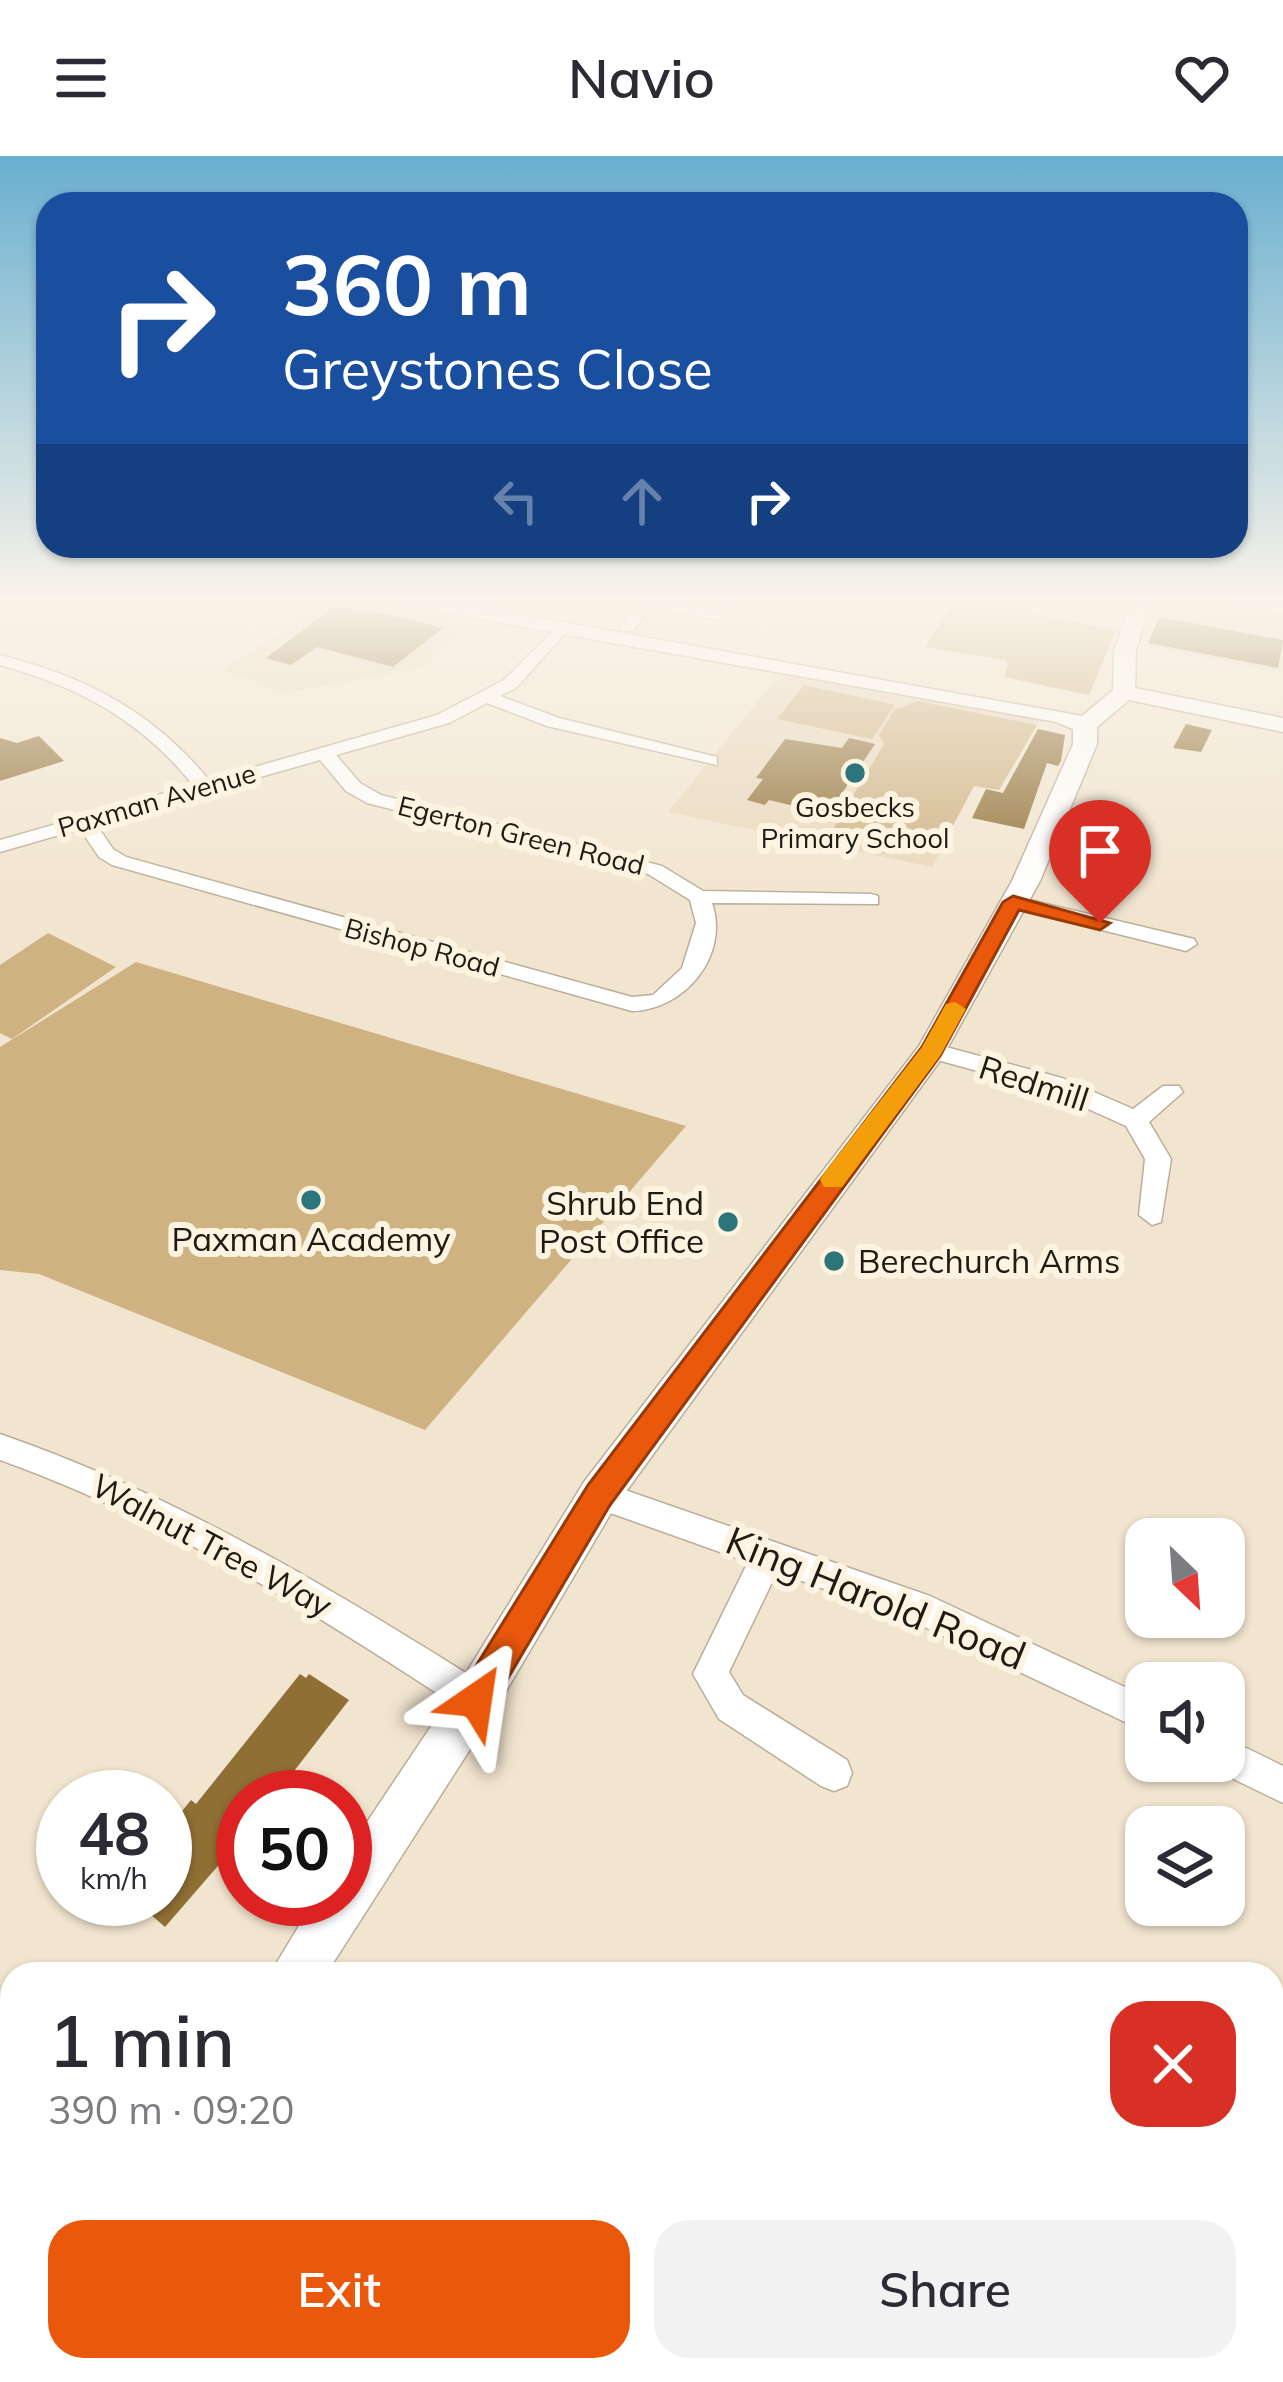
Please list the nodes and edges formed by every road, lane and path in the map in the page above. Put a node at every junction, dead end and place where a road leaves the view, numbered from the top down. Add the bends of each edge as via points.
1 (113, 701) edge
2 (480, 701) edge
3 (498, 701) edge
4 (977, 701) edge
5 (1114, 701) edge
6 (1168, 701) edge
7 (1283, 724) edge
8 (1085, 725) junction
9 (326, 755) junction
10 (711, 761) dead end
11 (205, 787) junction
12 (85, 822) junction
13 (0, 846) edge
14 (699, 897) junction
15 (871, 900) dead end
16 (1013, 902) junction
17 (1186, 944) dead end
18 (932, 1051) junction
19 (1171, 1092) dead end
20 (1135, 1120) junction
21 (1152, 1215) dead end
22 (0, 1447) edge
23 (599, 1495) junction
24 (770, 1552) junction
25 (476, 1700) junction
26 (1125, 1705) edge
27 (1245, 1766) edge
28 (834, 1773) dead end
29 (1283, 1785) edge
30 (304, 1962) edge

1 - 11 street via 143,720
2 - 9 street, Paxman Avenue
3 - 10 street
4 - 8 main road
5 - 8 main road
6 - 7 main road
8 - 16 main road via 1085,744
9 - 11 street, Paxman Avenue
9 - 14 street, Egerton Green Road via 352,787 374,799 655,870
11 - 12 street, Paxman Avenue
12 - 13 street, Paxman Avenue
12 - 14 street, Bishop Road via 119,861 632,1004 662,1000 695,959 710,928
14 - 15 street, Egerton Green Road
16 - 17 street
16 - 18 main road
18 - 20 street, Redmill via 1054,1084
18 - 23 main road
19 - 20 street
20 - 21 street via 1158,1159
22 - 25 street, Walnut Tree Way via 55,1464 294,1581
23 - 24 street, King Harold Road
23 - 25 main road
24 - 26 street, King Harold Road via 918,1607
24 - 28 street via 710,1674 731,1707
25 - 30 main road
27 - 29 street

